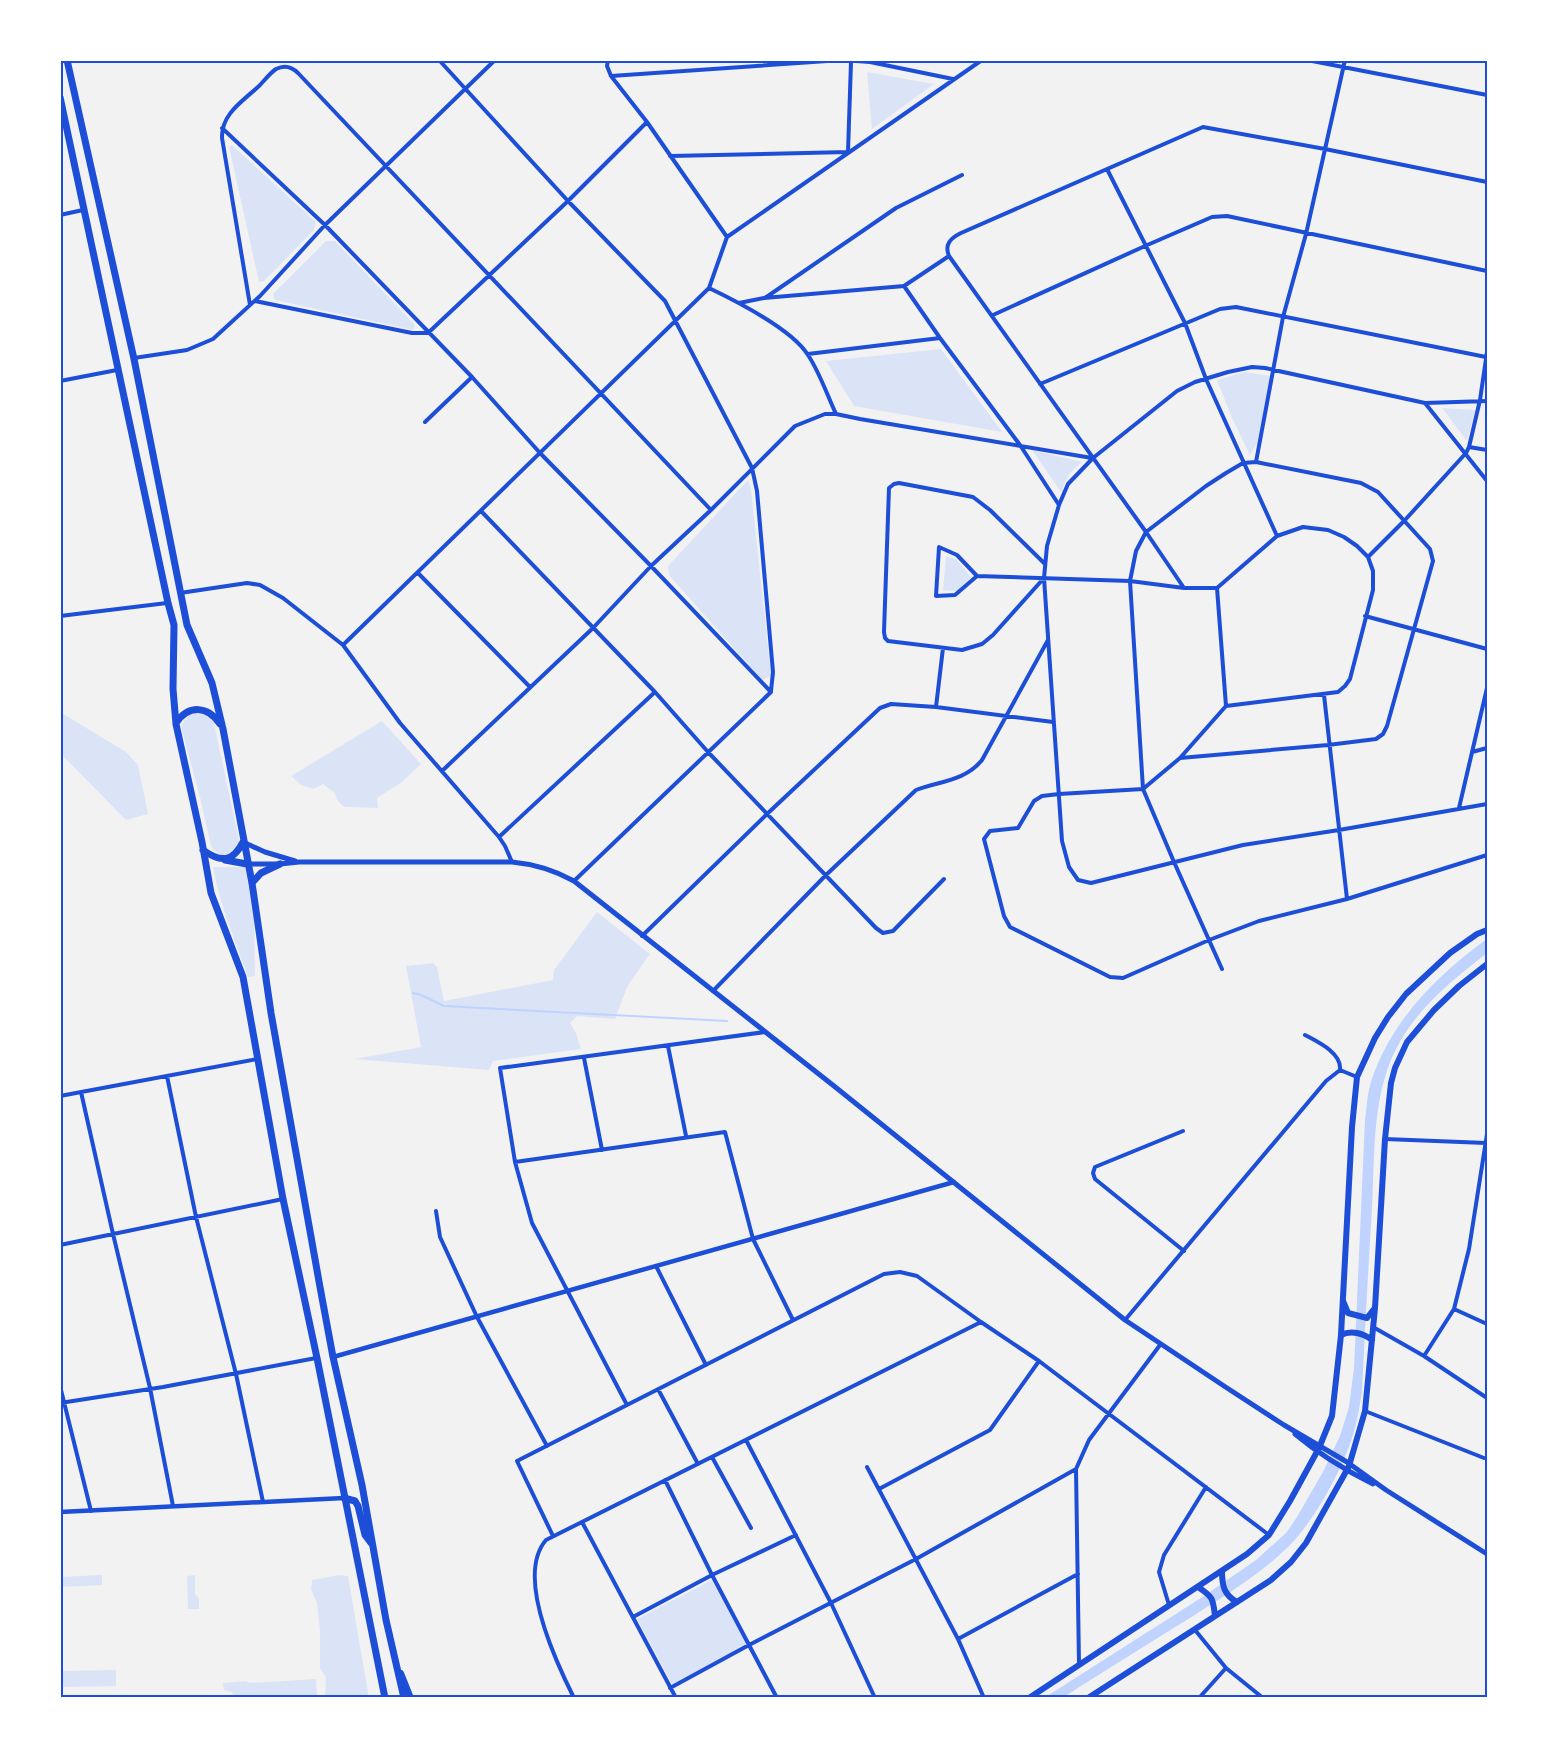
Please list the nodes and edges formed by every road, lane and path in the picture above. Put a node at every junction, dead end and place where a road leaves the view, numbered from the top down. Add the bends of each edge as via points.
1 (67, 60) edge
2 (439, 60) edge
3 (495, 60) edge
4 (608, 60) edge
5 (982, 60) edge
6 (1307, 60) edge
7 (1345, 60) edge
8 (851, 62) junction
9 (1344, 68) junction
10 (611, 76) junction
11 (954, 80) junction
12 (466, 89) junction
13 (1487, 95) edge
14 (60, 97) edge
15 (647, 122) junction
16 (222, 128) junction
17 (1325, 149) junction
18 (848, 152) junction
19 (670, 156) junction
20 (385, 166) junction
21 (1107, 169) junction
22 (962, 175) dead end
23 (1487, 182) edge
24 (568, 201) junction
25 (84, 210) junction
26 (60, 215) edge
27 (325, 225) junction
28 (1306, 234) junction
29 (727, 237) junction
30 (1145, 246) junction
31 (949, 256) junction
32 (1487, 272) edge
33 (489, 276) junction
34 (904, 286) junction
35 (709, 288) junction
36 (764, 298) junction
37 (255, 301) junction
38 (739, 303) junction
39 (250, 305) junction
40 (993, 315) junction
41 (1283, 317) junction
42 (675, 320) junction
43 (1185, 323) junction
44 (429, 333) junction
45 (940, 338) junction
46 (808, 354) junction
47 (1486, 355) edge
48 (134, 358) junction
49 (1274, 369) junction
50 (117, 370) junction
51 (472, 377) junction
52 (1206, 379) junction
53 (60, 381) edge
54 (1040, 384) junction
55 (600, 392) junction
56 (1480, 400) junction
57 (1487, 401) edge
58 (1425, 403) junction
59 (836, 414) junction
60 (425, 422) dead end
61 (1020, 445) junction
62 (1469, 447) junction
63 (1487, 450) edge
64 (540, 453) junction
65 (1466, 453) junction
66 (1093, 458) junction
67 (1256, 462) junction
68 (1243, 463) junction
69 (752, 468) junction
70 (1487, 481) edge
71 (1059, 505) junction
72 (711, 510) junction
73 (481, 511) junction
74 (1405, 520) junction
75 (1146, 532) junction
76 (1277, 536) junction
77 (1368, 557) junction
78 (1045, 563) junction
79 (651, 566) junction
80 (418, 573) junction
81 (977, 576) junction
82 (1044, 578) junction
83 (1130, 581) junction
84 (1184, 588) junction
85 (1217, 588) junction
86 (180, 593) junction
87 (168, 603) junction
88 (60, 616) edge
89 (1365, 616) junction
90 (593, 628) junction
91 (1413, 628) junction
92 (1049, 639) junction
93 (344, 645) junction
94 (943, 648) junction
95 (1487, 649) edge
96 (530, 687) junction
97 (1487, 688) edge
98 (655, 692) junction
99 (771, 692) junction
100 (1324, 694) junction
101 (1485, 703) edge
102 (1226, 706) junction
103 (936, 707) junction
104 (1006, 716) junction
105 (1053, 722) junction
106 (176, 724) junction
107 (223, 729) junction
108 (1328, 746) junction
109 (1487, 748) edge
110 (708, 752) junction
111 (1472, 752) junction
112 (1180, 758) junction
113 (442, 771) junction
114 (1143, 789) junction
115 (1059, 794) junction
116 (1487, 804) edge
117 (1459, 808) junction
118 (767, 814) junction
119 (1339, 830) junction
120 (499, 837) junction
121 (243, 842) junction
122 (203, 850) junction
123 (1487, 855) edge
124 (223, 859) junction
125 (299, 862) junction
126 (512, 862) junction
127 (1174, 862) junction
128 (247, 864) junction
129 (280, 864) junction
130 (826, 875) junction
131 (944, 879) dead end
132 (574, 880) junction
133 (252, 883) junction
134 (1347, 899) junction
135 (1487, 930) edge
136 (642, 936) junction
137 (1209, 940) junction
138 (1487, 964) edge
139 (1222, 969) dead end
140 (713, 991) junction
141 (765, 1032) junction
142 (1305, 1035) dead end
143 (668, 1046) junction
144 (259, 1058) junction
145 (584, 1058) junction
146 (1341, 1070) junction
147 (168, 1076) junction
148 (1358, 1077) junction
149 (81, 1092) junction
150 (60, 1096) edge
151 (1183, 1131) dead end
152 (1487, 1134) edge
153 (686, 1136) junction
154 (1385, 1139) junction
155 (1486, 1143) edge
156 (602, 1150) junction
157 (515, 1162) junction
158 (954, 1182) junction
159 (283, 1199) junction
160 (436, 1211) dead end
161 (196, 1217) junction
162 (112, 1234) junction
163 (753, 1239) junction
164 (60, 1245) edge
165 (1184, 1251) junction
166 (656, 1266) junction
167 (567, 1292) junction
168 (1342, 1298) junction
169 (1375, 1308) junction
170 (1454, 1309) junction
171 (477, 1317) junction
172 (794, 1320) junction
173 (1125, 1320) junction
174 (981, 1322) junction
175 (1487, 1324) edge
176 (1373, 1327) junction
177 (1341, 1335) junction
178 (1369, 1338) junction
179 (1160, 1345) junction
180 (1424, 1356) junction
181 (317, 1358) junction
182 (333, 1358) junction
183 (1039, 1361) junction
184 (706, 1365) junction
185 (236, 1374) junction
186 (60, 1386) edge
187 (150, 1388) junction
188 (658, 1389) junction
189 (1487, 1398) edge
190 (62, 1403) edge
191 (627, 1405) junction
192 (1365, 1411) junction
193 (1108, 1412) junction
194 (1284, 1425) junction
195 (747, 1440) junction
196 (1320, 1445) junction
197 (547, 1446) junction
198 (1316, 1452) junction
199 (712, 1457) junction
200 (1484, 1458) dead end
201 (1348, 1462) junction
202 (698, 1464) junction
203 (867, 1467) dead end
204 (1076, 1469) junction
205 (1345, 1470) junction
206 (665, 1480) junction
207 (1206, 1487) junction
208 (879, 1489) junction
209 (1386, 1490) junction
210 (344, 1498) junction
211 (263, 1502) junction
212 (173, 1506) junction
213 (91, 1510) junction
214 (60, 1512) edge
215 (582, 1522) junction
216 (751, 1528) dead end
217 (796, 1535) junction
218 (1269, 1535) junction
219 (553, 1536) junction
220 (372, 1544) junction
221 (1487, 1554) edge
222 (916, 1559) junction
223 (1222, 1571) junction
224 (1078, 1574) junction
225 (712, 1575) junction
226 (1198, 1587) junction
227 (1238, 1602) junction
228 (831, 1603) junction
229 (1169, 1606) junction
230 (1215, 1616) junction
231 (633, 1617) junction
232 (1194, 1630) junction
233 (958, 1639) junction
234 (749, 1645) junction
235 (394, 1658) junction
236 (1079, 1665) junction
237 (1226, 1668) junction
238 (670, 1688) junction
239 (385, 1698) edge
240 (404, 1698) edge
241 (411, 1698) edge
242 (574, 1698) edge
243 (676, 1698) edge
244 (777, 1698) edge
245 (875, 1698) edge
246 (984, 1698) edge
247 (1029, 1698) edge
248 (1088, 1698) edge
249 (1199, 1698) edge
250 (1263, 1698) edge

1 - 48 highway
2 - 12 street
3 - 12 street
4 - 10 street
5 - 11 street
6 - 9 street
7 - 9 street
8 - 10 street
8 - 11 street via 870,62
8 - 18 street
9 - 13 street
9 - 17 street
10 - 15 street
11 - 18 street
12 - 20 street
12 - 24 street
14 - 25 highway
15 - 19 street
15 - 24 street
16 - 20 street via 231,112 276,69 286,67 298,73
16 - 27 street
16 - 39 street
17 - 21 street via 1203,127
17 - 23 street
17 - 28 street
18 - 19 street
18 - 29 street
19 - 29 street
20 - 27 street
20 - 33 street
21 - 30 street
21 - 31 street via 961,233 950,240
22 - 36 street via 896,208
24 - 33 street
24 - 42 street via 665,301
25 - 26 street
25 - 50 highway
27 - 37 street
27 - 44 street
28 - 30 street via 1227,216 1212,217
28 - 32 street
28 - 41 street
29 - 35 street
30 - 40 street
30 - 43 street
31 - 34 street
31 - 40 street
33 - 44 street
33 - 55 street
34 - 36 street
34 - 45 street
35 - 38 street
35 - 42 street
36 - 38 street
37 - 39 street
37 - 44 street via 412,333
38 - 46 street via 790,335
39 - 48 street via 213,339 187,350
40 - 54 street
41 - 43 street via 1236,307
41 - 47 street
41 - 49 street
42 - 55 street
42 - 69 street
43 - 52 street
43 - 54 street
44 - 51 street
45 - 46 street
45 - 61 street
46 - 59 street
47 - 56 street
48 - 86 highway
49 - 52 street via 1252,367
49 - 58 street
49 - 67 street
50 - 53 street
50 - 87 highway
51 - 60 street
51 - 64 street
52 - 66 street via 1177,391
52 - 68 street
54 - 66 street
55 - 64 street
55 - 72 street
56 - 57 street
56 - 58 street
56 - 62 street
58 - 65 street
59 - 61 street
59 - 69 street via 825,414 795,426
61 - 66 street
61 - 71 street
62 - 63 street
62 - 65 street
64 - 73 street
64 - 79 street
65 - 70 street
65 - 74 street
66 - 71 street via 1068,483
66 - 75 street
67 - 68 street
67 - 74 street via 1361,483 1378,492
68 - 75 street
68 - 76 street
69 - 72 street
69 - 99 street via 772,660
71 - 78 street
72 - 79 street
73 - 80 street
73 - 90 street
74 - 77 street
74 - 91 street via 1430,549 1432,561
75 - 83 street via 1136,551
75 - 84 street
76 - 77 street via 1304,527 1328,530 1351,541
76 - 85 street
77 - 89 street via 1373,590
78 - 82 street
78 - 94 street via 973,497 898,483 889,488 885,638
79 - 90 street
79 - 99 street
80 - 93 street
80 - 96 street
81 - 81 street via 957,555 939,547 936,596 955,595
81 - 82 street
82 - 83 street
82 - 92 street
82 - 94 street via 982,644 962,650
83 - 84 street
83 - 114 street
84 - 85 street
85 - 102 street
86 - 93 street via 247,583 260,585
86 - 107 highway via 187,625 212,683
87 - 88 street
87 - 106 highway via 174,625
89 - 91 street
89 - 100 street via 1350,679 1338,692
90 - 96 street
90 - 98 street
91 - 95 street
91 - 108 street via 1383,734 1376,739
92 - 104 street
92 - 105 street
93 - 113 street via 400,723
94 - 103 street
96 - 113 street
97 - 101 street
98 - 110 street
98 - 120 street
99 - 110 street
100 - 102 street
100 - 108 street
101 - 111 street
102 - 112 street
103 - 104 street
103 - 118 street via 891,704 880,708
104 - 105 street
104 - 130 street via 974,770 916,790
105 - 115 street
106 - 107 highway via 186,712 207,711
106 - 122 highway
107 - 121 highway
108 - 112 street
108 - 119 street
109 - 111 street
110 - 118 street
110 - 132 street
111 - 117 street
112 - 114 street
113 - 120 street
114 - 115 street
114 - 127 street
115 - 127 street via 1062,842 1069,867 1078,880 1090,883
115 - 137 street via 1034,801 1018,828 990,831 984,839 1010,927 1110,976 1123,978
116 - 117 street
117 - 119 street
118 - 130 street
118 - 136 street
119 - 127 street via 1243,845
119 - 134 street
120 - 126 street
121 - 124 highway via 238,852
121 - 125 main road
121 - 128 highway
122 - 124 highway
122 - 144 highway via 210,893 243,977
123 - 134 street
124 - 128 highway
125 - 126 main road
125 - 129 main road
126 - 132 main road via 548,869
127 - 137 street
128 - 129 main road
128 - 133 highway
129 - 133 highway via 261,873
130 - 131 street via 883,933 902,923
130 - 140 street
132 - 136 main road
133 - 182 highway via 271,1013
134 - 137 street via 1258,921
135 - 148 main road via 1450,953 1406,994 1375,1038
136 - 140 main road
137 - 139 street
138 - 154 main road via 1434,1010 1407,1041 1391,1083
140 - 141 main road
141 - 143 street
141 - 158 main road
142 - 146 street via 1339,1059
143 - 145 street
143 - 153 street
144 - 147 street
144 - 159 highway
145 - 156 street
145 - 157 street via 500,1068
146 - 148 street
146 - 165 street via 1326,1081
147 - 149 street
147 - 161 street
148 - 168 main road
149 - 150 street
149 - 162 street
151 - 165 street via 1095,1167 1093,1173 1095,1179
152 - 155 street
153 - 156 street
153 - 163 street via 724,1132
154 - 155 street
154 - 169 main road
155 - 170 street via 1469,1249
156 - 157 street
157 - 167 street via 532,1223
158 - 163 street
158 - 173 main road
159 - 161 street
159 - 181 highway
160 - 171 street via 440,1237
161 - 162 street
161 - 185 street
162 - 164 street
162 - 187 street
163 - 166 street
163 - 172 street
165 - 173 street
166 - 167 street
166 - 184 street
167 - 171 street
167 - 191 street
168 - 169 main road via 1348,1313 1367,1318
168 - 177 main road
169 - 176 main road
170 - 175 street
170 - 180 street
171 - 182 street
171 - 197 street
172 - 174 street via 884,1274 900,1272 917,1276
172 - 184 street
173 - 179 main road
174 - 183 street
174 - 195 street
176 - 178 main road
176 - 180 street
177 - 178 main road via 1348,1332
177 - 196 main road via 1332,1416
178 - 192 main road
179 - 193 street
179 - 194 main road
180 - 189 street
181 - 185 street
181 - 210 highway
182 - 220 highway
183 - 193 street
183 - 208 street via 990,1430
184 - 188 street
185 - 187 street
185 - 211 street
186 - 190 street
187 - 190 street
187 - 212 street
188 - 191 street
188 - 202 street
190 - 213 street
191 - 197 street
192 - 200 street
192 - 201 main road
193 - 204 street
193 - 207 street
194 - 196 main road
194 - 198 main road
195 - 199 street
195 - 217 street
196 - 198 main road
196 - 201 main road
197 - 219 street via 517,1461
198 - 205 main road
198 - 218 main road
199 - 202 street
199 - 216 street
201 - 205 main road
201 - 209 main road
202 - 206 street
203 - 208 street
204 - 222 street
204 - 224 street
205 - 209 main road
205 - 227 main road via 1292,1562
206 - 215 street
206 - 225 street
207 - 218 street
207 - 229 street via 1164,1555 1159,1572
208 - 222 street
209 - 221 main road
210 - 211 street
210 - 220 highway via 358,1506 365,1535
210 - 239 highway
211 - 212 street
212 - 213 street
213 - 214 street
215 - 219 street
215 - 231 street
217 - 225 street
217 - 228 street
218 - 223 main road
219 - 242 street via 543,1543 537,1556 538,1605 546,1635
220 - 235 highway
222 - 228 street
222 - 233 street
223 - 226 main road
223 - 227 main road via 1222,1585 1230,1598
224 - 233 street
224 - 236 street
225 - 231 street
225 - 234 street
226 - 229 main road
226 - 230 main road via 1212,1596
227 - 230 main road
228 - 234 street
228 - 245 street
229 - 236 main road
230 - 232 main road
231 - 238 street
232 - 237 street
232 - 248 main road
233 - 246 street
234 - 238 street
234 - 244 street
235 - 240 highway
235 - 241 main road
236 - 247 main road
237 - 249 street
237 - 250 street
238 - 243 street

